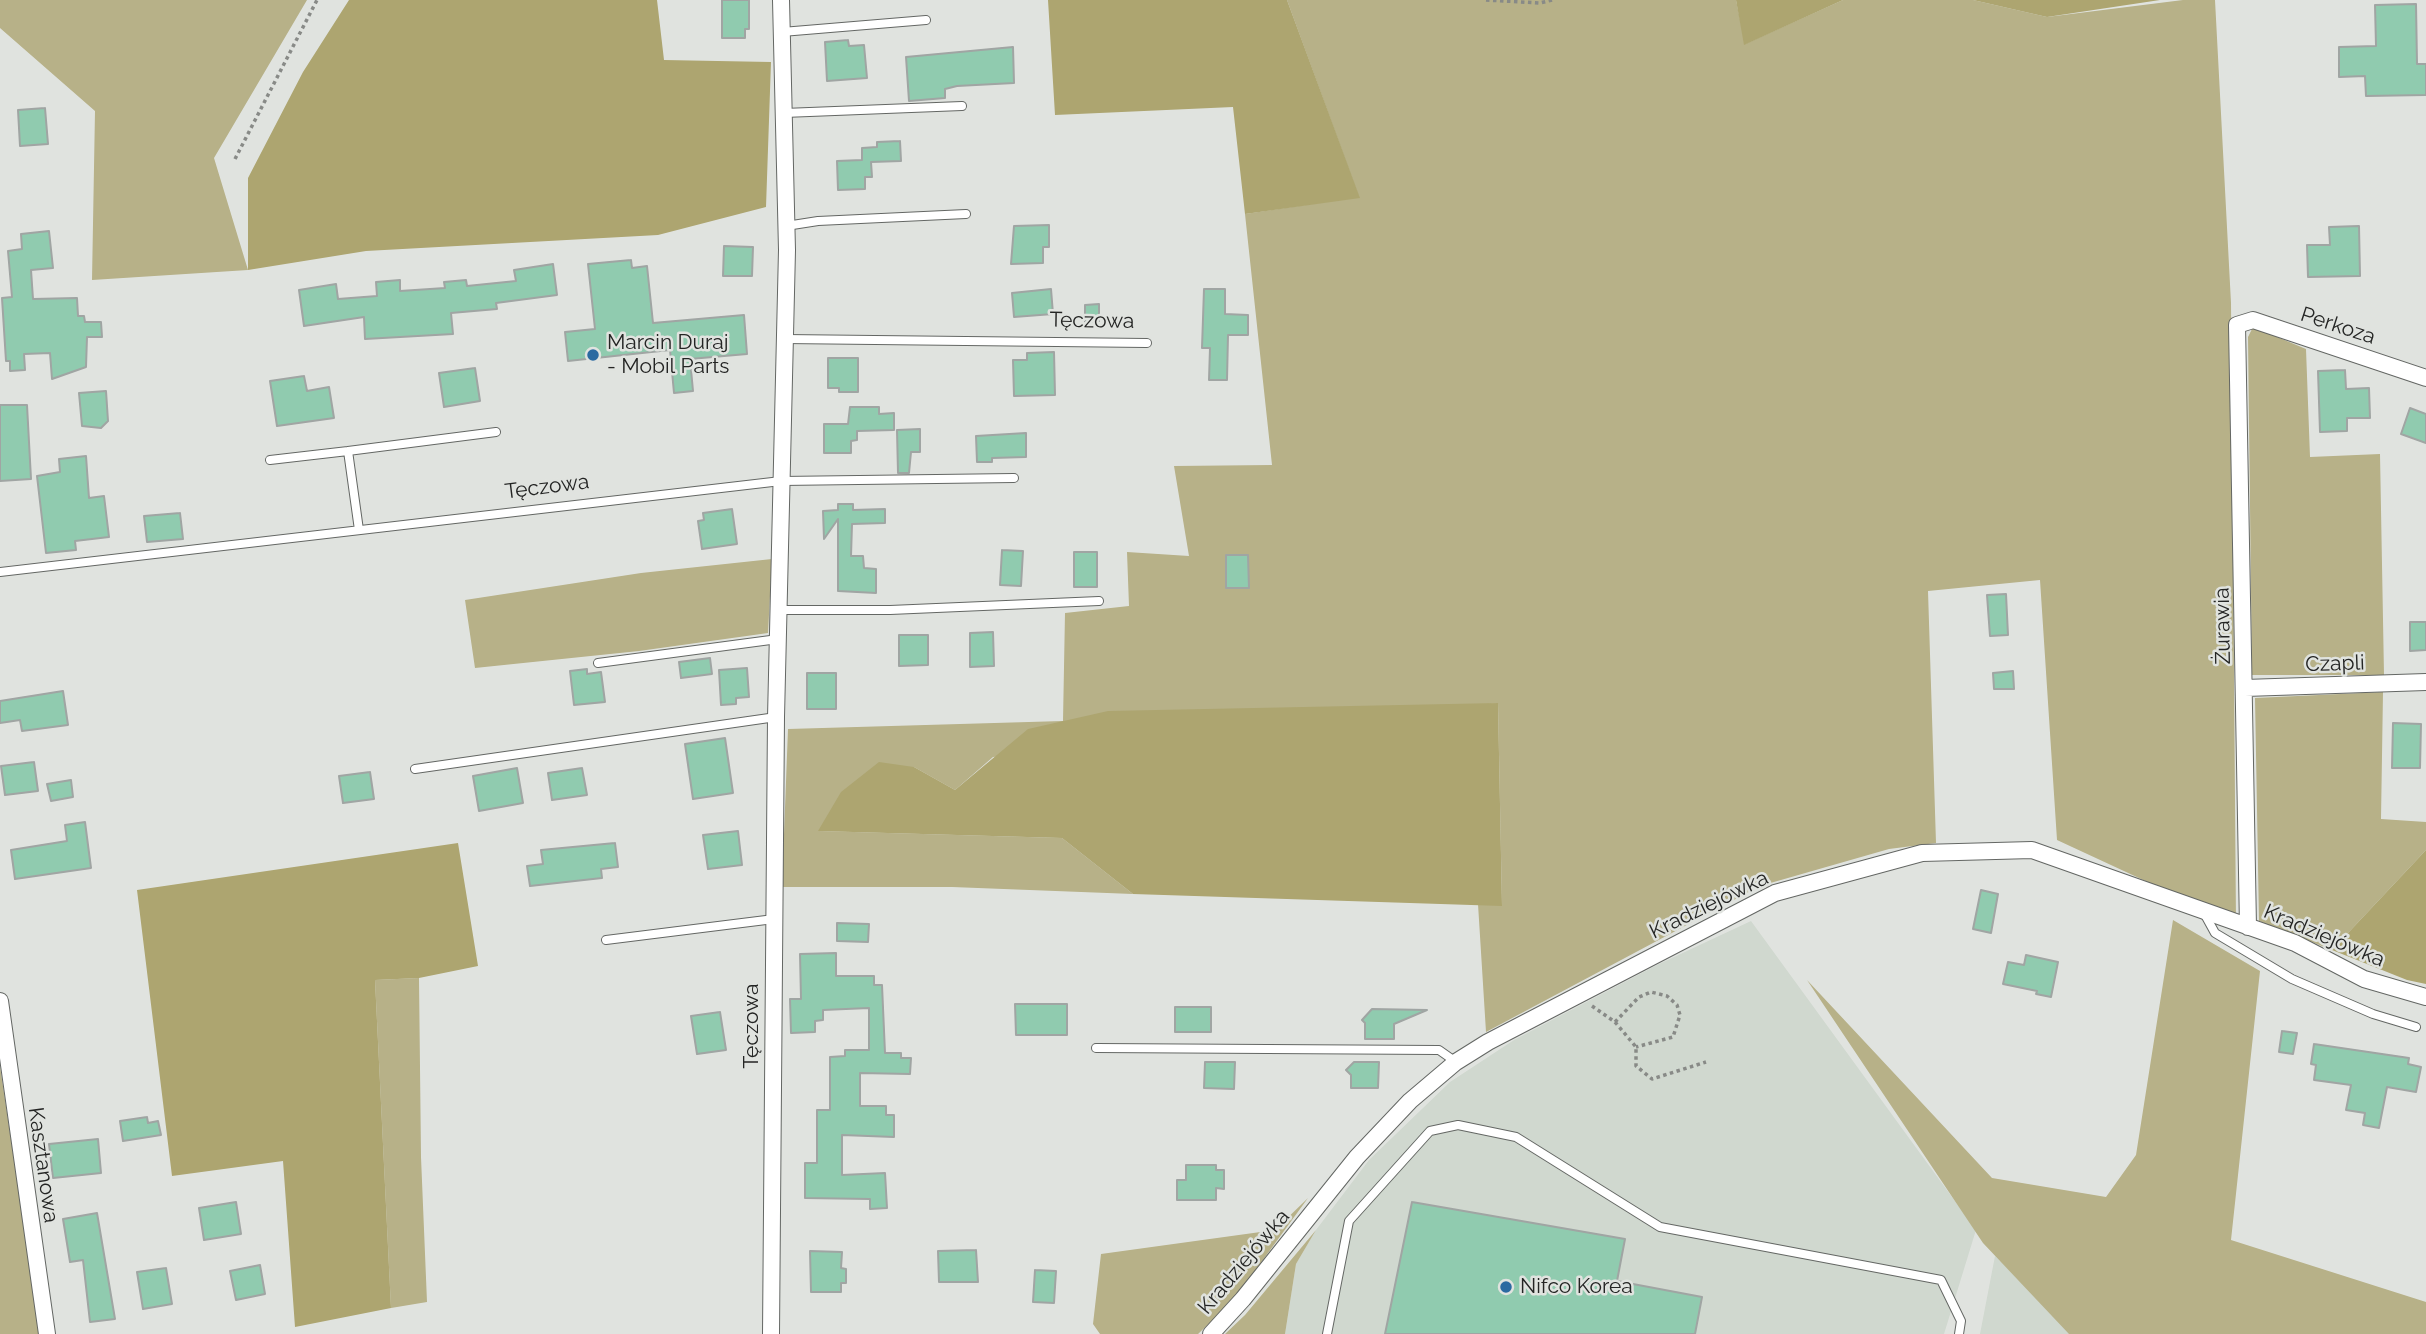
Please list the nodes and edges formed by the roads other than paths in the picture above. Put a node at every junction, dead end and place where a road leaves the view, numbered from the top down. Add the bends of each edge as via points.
1 (781, 0) edge
2 (926, 20) dead end
3 (782, 32) junction
4 (962, 106) dead end
5 (784, 113) junction
6 (966, 214) dead end
7 (786, 226) junction
8 (2237, 324) joint
9 (785, 339) junction
10 (1147, 342) dead end
11 (2426, 378) edge
12 (496, 432) dead end
13 (348, 450) junction
14 (270, 460) dead end
15 (1014, 478) dead end
16 (781, 481) junction
17 (359, 530) junction
18 (0, 572) edge
19 (1099, 601) dead end
20 (778, 610) junction
21 (778, 639) junction
22 (598, 663) dead end
23 (2426, 682) edge
24 (2245, 688) junction
25 (776, 717) junction
26 (415, 769) dead end
27 (2203, 911) junction
28 (774, 919) junction
29 (2248, 927) junction
30 (606, 940) dead end
31 (2426, 997) edge
32 (0, 1001) edge
33 (2416, 1027) dead end
34 (2, 1033) edge
35 (1096, 1048) dead end
36 (1455, 1062) junction
37 (47, 1334) edge
38 (771, 1334) edge
39 (1211, 1334) edge
40 (1327, 1334) edge
41 (1959, 1334) edge

1 - 3 street, Tęczowa
2 - 3 lane
3 - 5 street, Tęczowa
4 - 5 lane
5 - 7 street, Tęczowa
6 - 7 lane
7 - 9 street, Tęczowa
8 - 11 street, Perkoza via 2253,320
8 - 24 street, Żurawia
9 - 10 lane, Tęczowa
9 - 16 street, Tęczowa
12 - 13 lane
13 - 14 lane
13 - 17 lane
15 - 16 lane, Tęczowa
16 - 17 lane, Tęczowa
16 - 20 street, Tęczowa
17 - 18 lane, Tęczowa
19 - 20 lane
20 - 21 street, Tęczowa
21 - 22 lane
21 - 25 street, Tęczowa
23 - 24 street, Czapli
24 - 29 street, Żurawia
25 - 26 lane
25 - 28 street, Tęczowa
27 - 29 street, Kradziejówka
27 - 33 lane via 2214,933 2292,979 2372,1014
27 - 36 street, Kradziejówka via 2032,850 1922,853 1775,893
28 - 30 lane
28 - 38 street, Tęczowa
29 - 31 street, Kradziejówka via 2295,943 2364,979
32 - 34 street, Kasztanowa
34 - 37 street, Kasztanowa
35 - 36 lane via 1439,1050
36 - 39 street, Kradziejówka via 1357,1157
40 - 41 lane via 1349,1221 1430,1130 1458,1125 1516,1137 1660,1227 1941,1280 1961,1321

